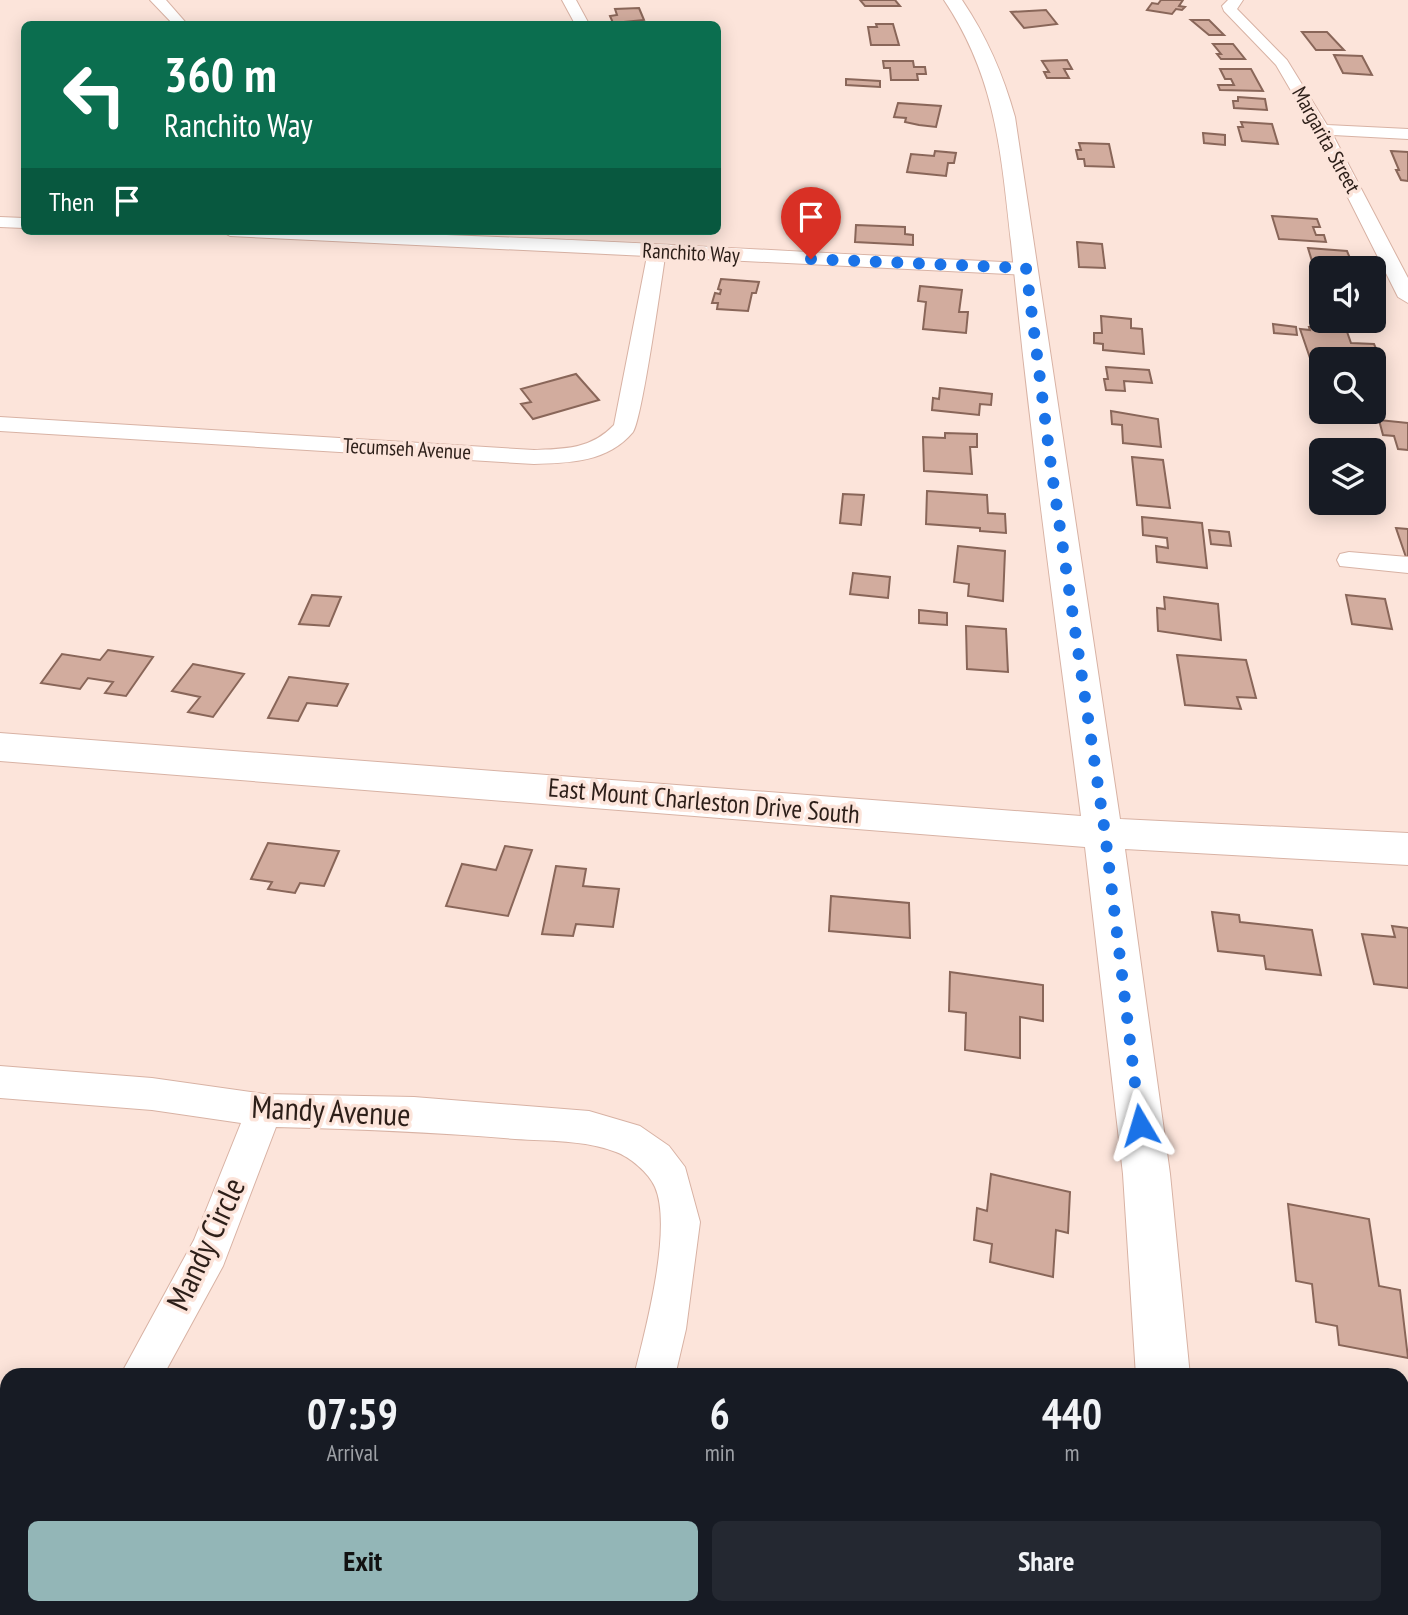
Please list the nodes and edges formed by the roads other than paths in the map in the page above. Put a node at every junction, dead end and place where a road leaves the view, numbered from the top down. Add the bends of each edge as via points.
1 (157, 0) edge
2 (569, 0) edge
3 (953, 0) edge
4 (1237, 0) edge
5 (178, 21) edge
6 (580, 21) edge
7 (1322, 130) junction
8 (1408, 134) edge
9 (0, 222) edge
10 (21, 223) edge
11 (419, 235) edge
12 (514, 237) edge
13 (657, 251) junction
14 (1026, 268) junction
15 (1408, 297) edge
16 (0, 424) edge
17 (1349, 560) dead end
18 (1408, 565) edge
19 (0, 747) edge
20 (1105, 833) junction
21 (1408, 849) edge
22 (0, 1082) edge
23 (264, 1110) junction
24 (144, 1368) edge
25 (655, 1368) edge
26 (1163, 1368) edge

1 - 5 street
2 - 6 street
3 - 14 street via 979,40 1000,95
4 - 7 street, Margarita Street via 1229,6 1231,11 1282,64
7 - 8 street
7 - 15 street, Margarita Street
9 - 10 street
11 - 12 street, Ranchito Way
12 - 13 street, Ranchito Way
13 - 14 street, Ranchito Way
13 - 16 street, Tecumseh Avenue via 625,427 613,442 598,450 534,457
14 - 20 street
17 - 18 street
19 - 20 street, East Mount Charleston Drive South
20 - 21 street, East Mount Charleston Drive South
20 - 26 street via 1147,1178
22 - 23 street, Mandy Avenue via 152,1094
23 - 24 street, Mandy Circle via 209,1252
23 - 25 street, Mandy Avenue via 414,1114 589,1128 626,1138 656,1158 672,1180 681,1222 666,1329

